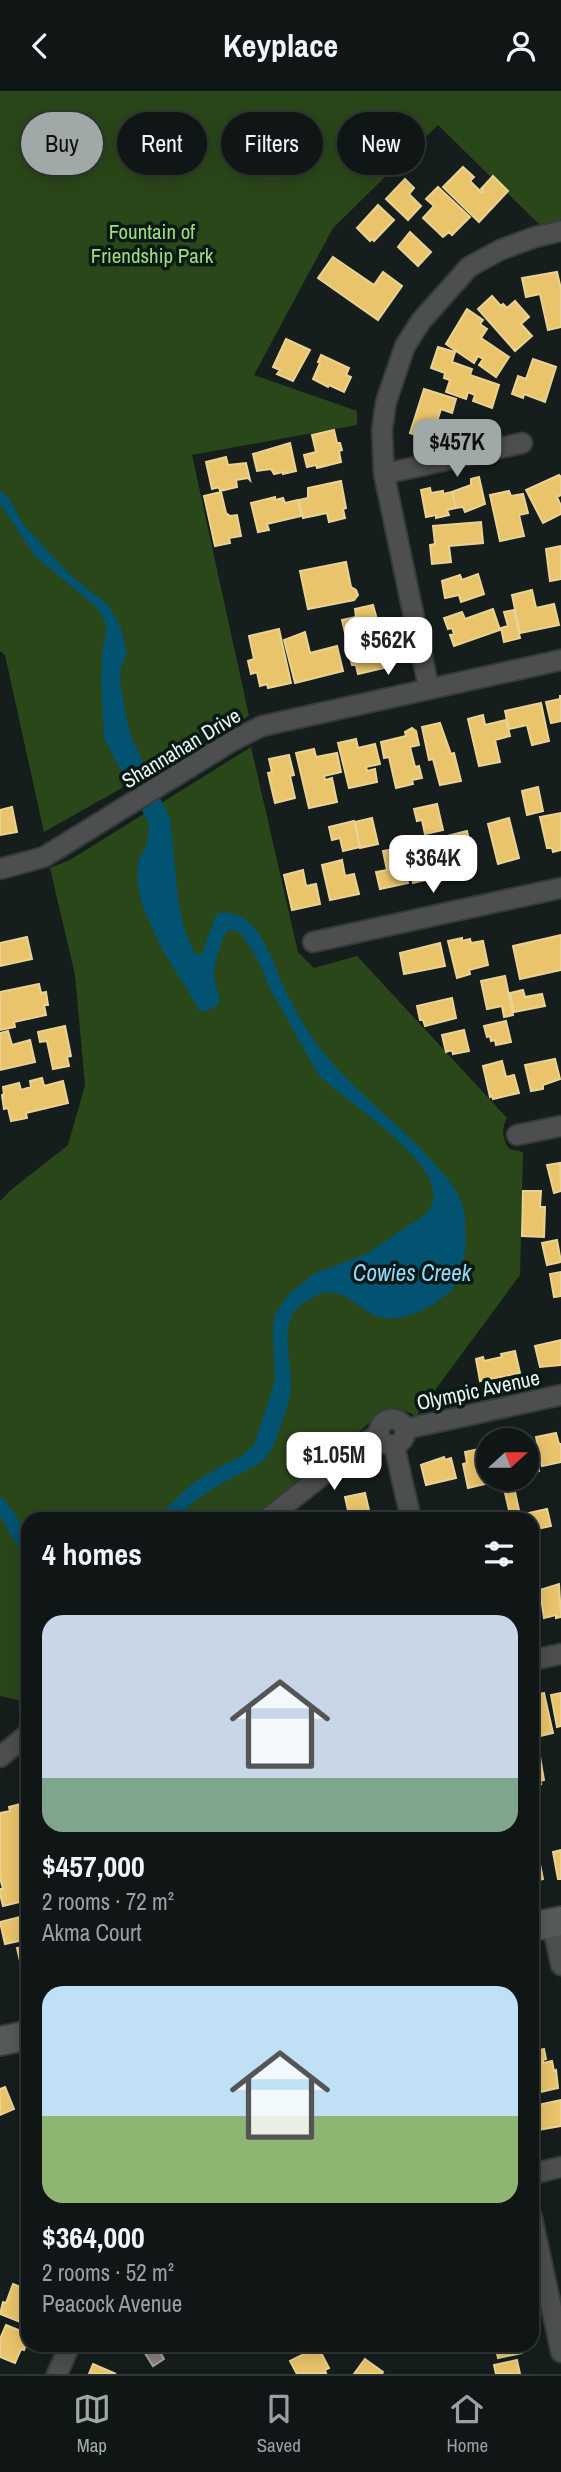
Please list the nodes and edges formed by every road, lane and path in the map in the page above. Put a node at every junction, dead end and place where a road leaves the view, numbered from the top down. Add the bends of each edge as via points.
1 (561, 231) edge
2 (522, 443) dead end
3 (384, 474) junction
4 (561, 660) edge
5 (429, 689) junction
6 (0, 869) edge
7 (561, 888) edge
8 (313, 942) dead end
9 (561, 1126) edge
10 (517, 1135) dead end
11 (561, 1395) edge
12 (393, 1436) junction
13 (276, 1512) edge
14 (409, 1512) edge
15 (561, 1654) edge
16 (539, 1659) edge
17 (21, 1740) edge
18 (0, 1758) edge
19 (548, 1923) edge
20 (561, 1965) edge
21 (21, 2036) edge
22 (0, 2041) edge
23 (561, 2167) edge
24 (539, 2172) edge
25 (539, 2250) edge
26 (67, 2352) edge
27 (561, 2352) edge
28 (57, 2374) edge

1 - 3 street via 500,250 469,267 421,321 405,347 386,402
2 - 3 street
3 - 5 street
4 - 5 street, Shannahan Drive
5 - 6 street, Shannahan Drive via 262,726 44,857
7 - 8 street
9 - 10 street
11 - 12 street, Olympic Avenue
12 - 13 street via 358,1447
12 - 14 street
15 - 16 street
17 - 18 street
19 - 20 street
21 - 22 main road
23 - 24 street
25 - 27 street
26 - 28 street

